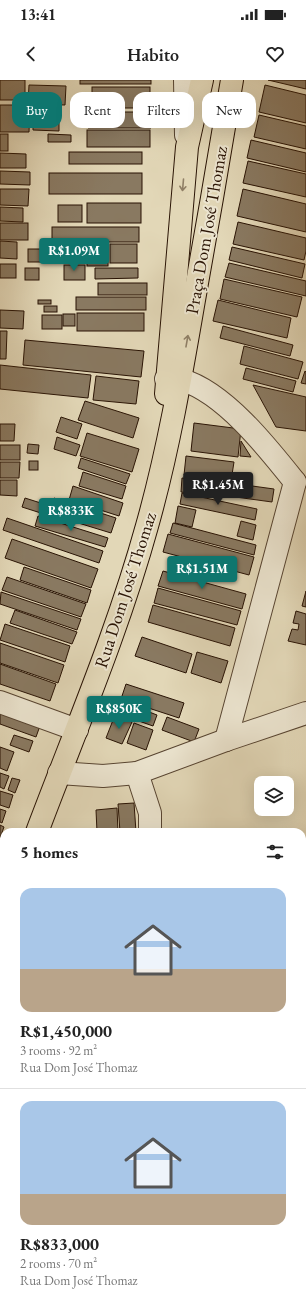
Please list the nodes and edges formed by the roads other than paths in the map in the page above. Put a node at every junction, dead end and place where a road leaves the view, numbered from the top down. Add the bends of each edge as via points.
1 (184, 80) edge
2 (202, 80) edge
3 (232, 80) edge
4 (187, 147) junction
5 (173, 379) junction
6 (300, 479) edge
7 (0, 702) edge
8 (306, 713) edge
9 (77, 730) junction
10 (226, 740) junction
11 (59, 772) junction
12 (137, 773) junction
13 (38, 828) edge
14 (150, 828) edge

1 - 4 street, Praça Dom José Thomaz
2 - 4 main road
5 -> 3 main road, Praça Dom José Thomaz
4 -> 5 main road, Praça Dom José Thomaz
5 - 6 street via 207,391
5 - 9 main road, Rua Dom José Thomaz via 164,457 147,526 126,596
6 - 10 street
7 - 9 street
8 - 10 street
9 - 11 main road, Rua Dom José Thomaz
10 - 12 street
11 - 12 street via 103,776
11 - 13 main road, Rua Dom José Thomaz
12 - 14 street via 150,813

